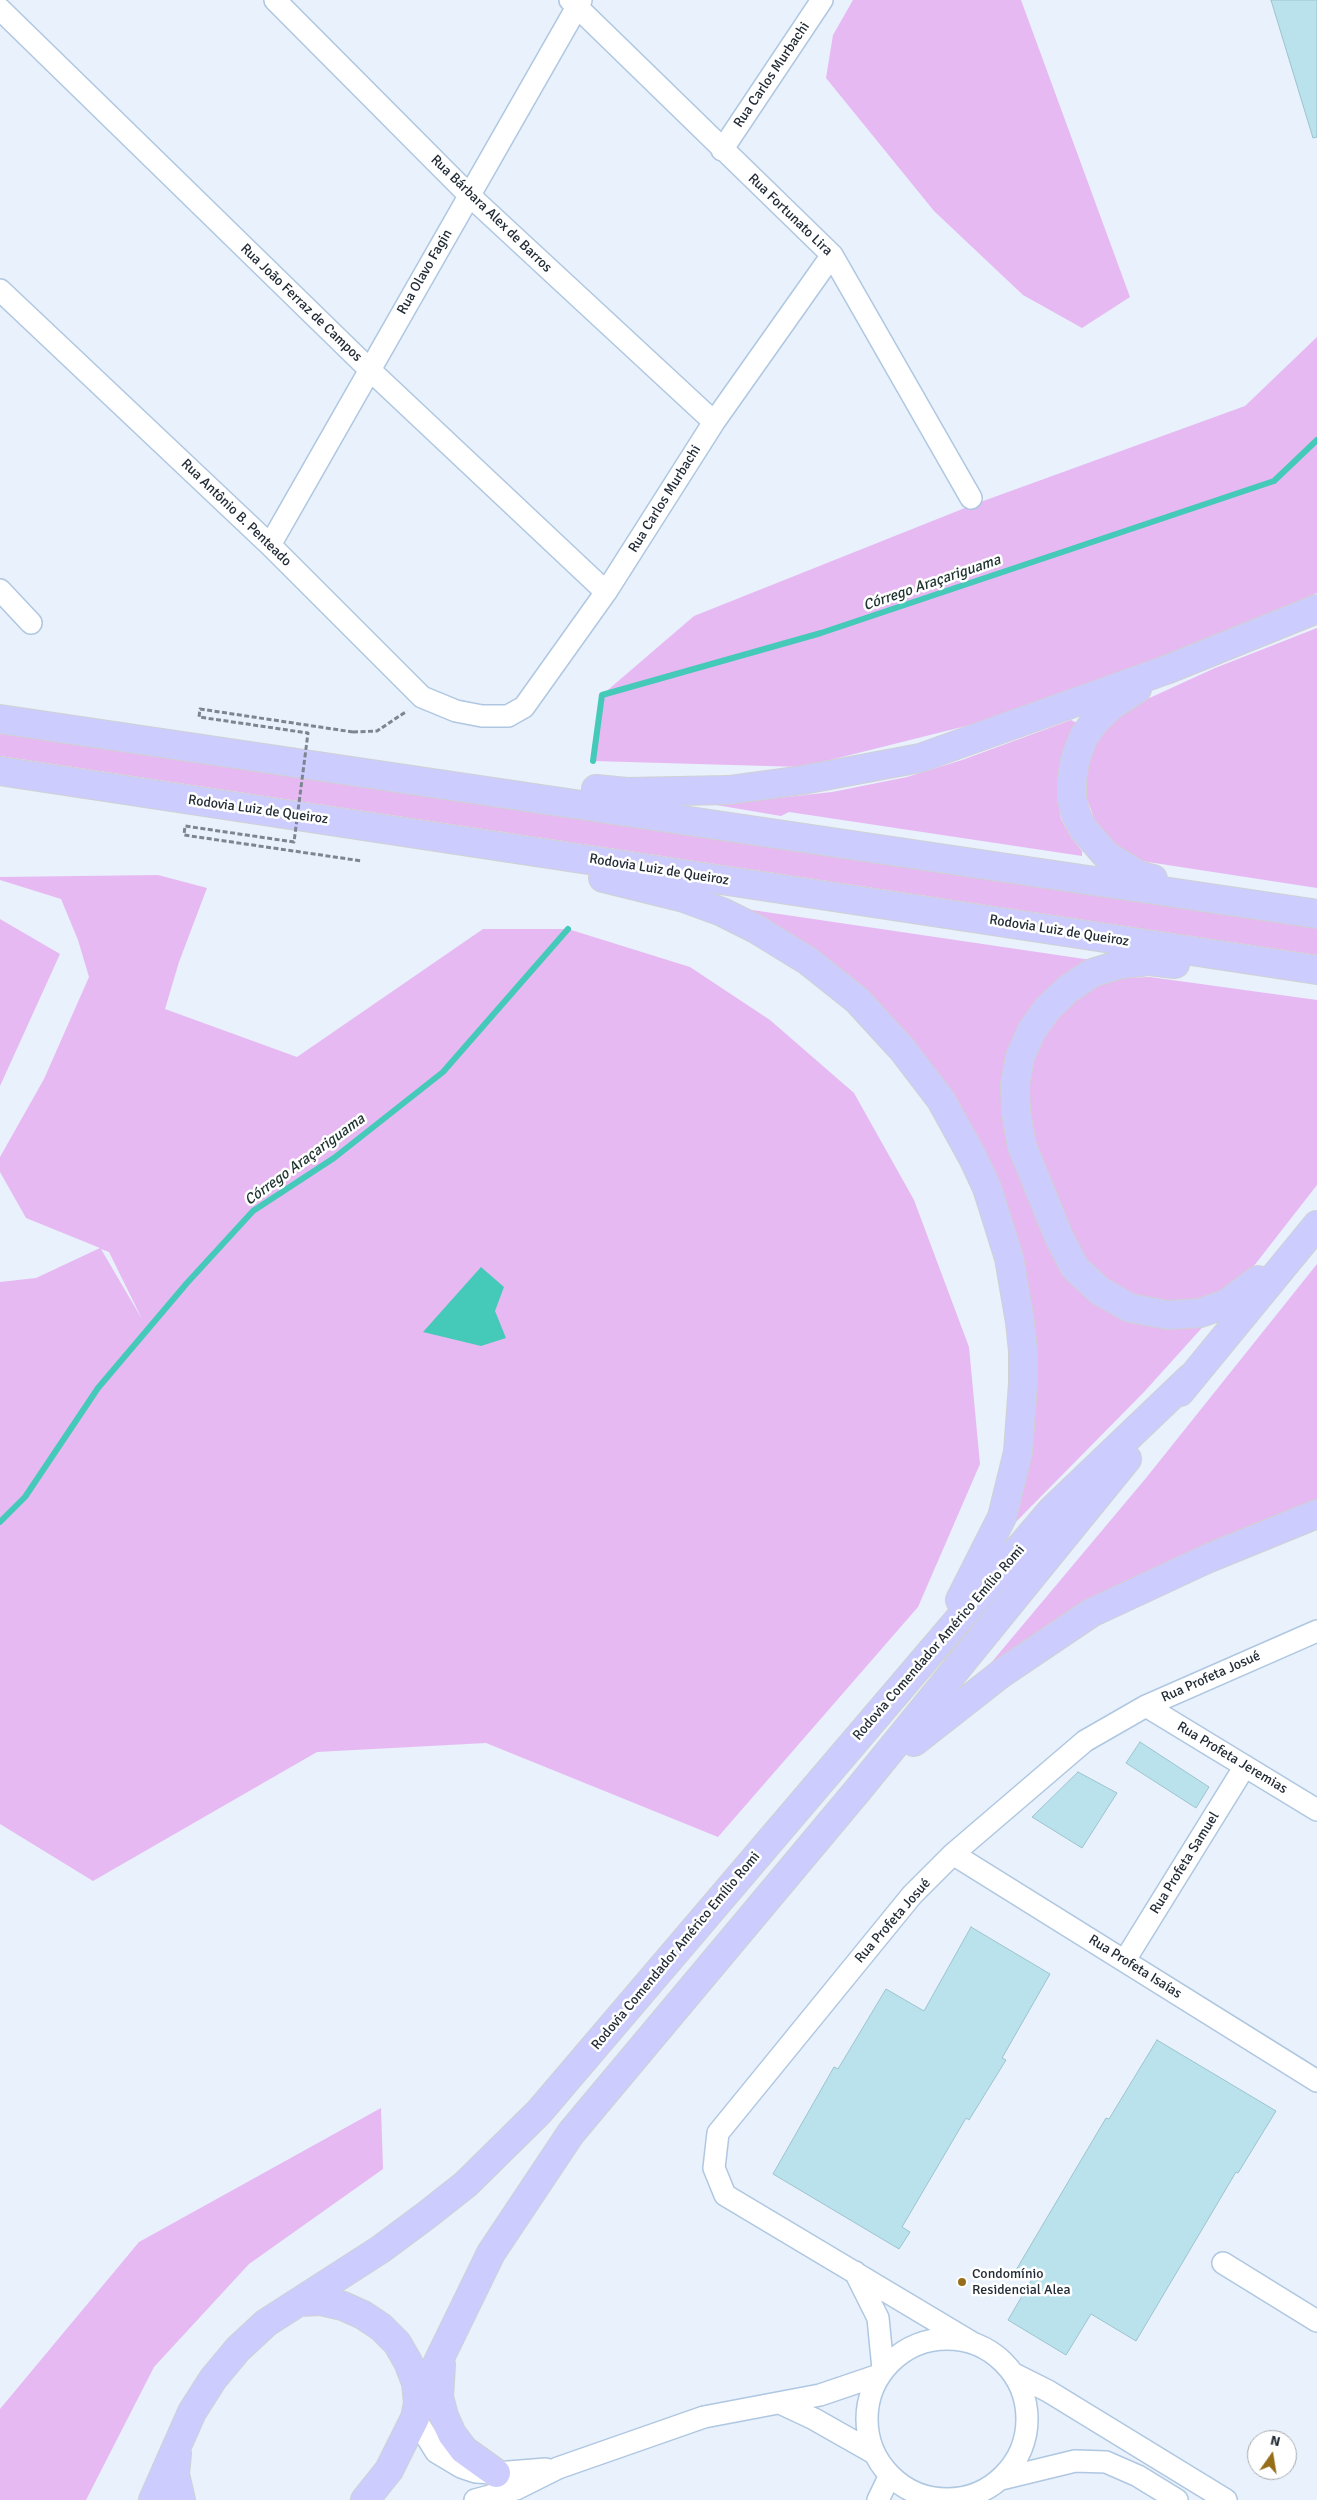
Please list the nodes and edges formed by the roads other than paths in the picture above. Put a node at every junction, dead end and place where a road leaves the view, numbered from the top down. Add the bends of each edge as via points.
1 (275, 0) edge
2 (822, 0) edge
3 (576, 2) edge
4 (0, 9) edge
5 (722, 150) junction
6 (469, 196) junction
7 (832, 255) junction
8 (0, 290) edge
9 (370, 370) junction
10 (714, 422) junction
11 (971, 498) dead end
12 (270, 545) junction
13 (0, 590) edge
14 (606, 592) junction
15 (1317, 609) edge
16 (31, 623) dead end
17 (1166, 670) junction
18 (482, 716) joint
19 (0, 719) edge
20 (161, 742) junction
21 (0, 771) edge
22 (352, 824) junction
23 (1266, 906) junction
24 (1317, 914) edge
25 (1317, 970) edge
26 (1317, 978) edge
27 (1317, 1217) edge
28 (1317, 1225) edge
29 (1190, 1378) junction
30 (1317, 1514) edge
31 (1317, 1631) edge
32 (925, 1659) junction
33 (1146, 1706) junction
34 (1245, 1766) junction
35 (858, 1790) junction
36 (1317, 1810) edge
37 (953, 1854) junction
38 (1124, 1960) junction
39 (1317, 2081) edge
40 (1223, 2263) dead end
41 (855, 2272) junction
42 (299, 2302) junction
43 (1317, 2321) edge
44 (971, 2342) junction
45 (442, 2355) junction
46 (881, 2372) junction
47 (1014, 2374) junction
48 (417, 2401) junction
49 (782, 2404) junction
50 (178, 2447) junction
51 (874, 2453) junction
52 (558, 2468) junction
53 (496, 2473) junction
54 (890, 2475) junction
55 (1001, 2479) junction
56 (153, 2500) edge
57 (181, 2500) edge
58 (365, 2500) edge
59 (475, 2500) edge
60 (878, 2500) edge
61 (946, 2500) edge
62 (1177, 2500) edge
63 (1226, 2500) edge

1 - 6 street, Rua Bárbara Alex de Barros
2 - 5 street, Rua Carlos Murbachi
3 - 5 street, Rua Fortunato Lira
3 - 6 street, Rua Olavo Fagin
4 - 9 street, Rua João Ferraz de Campos
5 - 7 street, Rua Fortunato Lira
6 - 9 street, Rua Olavo Fagin
6 - 10 street, Rua Bárbara Alex de Barros
7 - 10 street, Rua Carlos Murbachi
7 - 11 street, Rua Fortunato Lira
8 - 12 street, Rua Antônio B. Penteado
9 - 12 street, Rua Olavo Fagin
9 - 14 street, Rua João Ferraz de Campos
10 - 14 street, Rua Carlos Murbachi
12 - 18 street, Rua Antônio B. Penteado via 422,697 456,711
13 - 16 street
14 - 18 street, Rua Carlos Murbachi via 524,707 508,716
15 - 17 highway
17 - 20 highway via 920,758 855,772 729,790 627,792
17 - 23 highway via 1112,705 1084,736 1075,760 1072,781 1076,815 1084,830 1106,855 1138,875
19 - 20 highway
20 - 23 highway
21 - 22 highway, Rodovia Luiz de Queiroz
22 - 25 highway, Rodovia Luiz de Queiroz
22 - 32 highway via 620,882 684,898 722,912 808,961 851,995 902,1049 941,1100 959,1129 987,1188 1004,1240 1020,1322 1022,1392 1018,1452 1002,1517 978,1569
23 - 24 highway
26 - 27 highway via 1149,961 1121,964 1092,973 1048,1008 1032,1030 1020,1057 1015,1085 1022,1146 1059,1237 1075,1268 1100,1291 1130,1308 1168,1316 1200,1313 1226,1304 1255,1283
28 - 29 highway, Rodovia Comendador Américo Emílio Romi
29 - 32 highway, Rodovia Comendador Américo Emílio Romi via 1052,1510
29 - 35 highway, Rodovia Comendador Américo Emílio Romi
30 - 35 highway via 1209,1558 1091,1613 940,1719
31 - 33 street, Rua Profeta Josué
32 - 42 highway, Rodovia Comendador Américo Emílio Romi via 539,2112 466,2184 381,2249
33 - 34 street, Rua Profeta Jeremias
33 - 37 street, Rua Profeta Josué via 1085,1741
34 - 36 street, Rua Profeta Jeremias
34 - 38 street, Rua Profeta Samuel
35 - 45 highway, Rodovia Comendador Américo Emílio Romi via 571,2132 491,2253
37 - 38 street, Rua Profeta Isaías
37 - 41 street, Rua Profeta Josué via 912,1895 718,2133 714,2168 725,2195
38 - 39 street, Rua Profeta Isaías
40 - 43 street
41 - 44 street, Rua Profeta Josué via 916,2304
41 - 46 street via 878,2318
42 - 48 highway via 321,2301 343,2306 381,2327 408,2362
42 - 50 highway, Rodovia Comendador Américo Emílio Romi via 266,2323 238,2349 192,2412
44 - 46 street via 952,2338 914,2345 897,2355
44 - 47 street via 996,2354
45 - 48 highway, Rodovia Comendador Américo Emílio Romi
45 - 53 highway via 439,2397 452,2434 464,2450
46 - 49 street via 852,2386
46 - 51 street via 870,2393 866,2413
47 - 55 street via 1024,2395 1028,2418 1025,2440 1016,2462
47 - 63 street via 1048,2391
48 - 53 street via 436,2452 461,2467
48 - 58 highway, Rodovia Comendador Américo Emílio Romi via 389,2470
49 - 51 street via 814,2418
49 - 52 street via 741,2408 704,2417
50 - 56 highway, Rodovia Comendador Américo Emílio Romi
50 - 57 highway via 175,2474
51 - 54 street
52 - 53 street
52 - 59 street via 516,2489
54 - 60 street
54 - 61 street via 906,2488
55 - 61 street via 985,2490
55 - 62 street via 1075,2461 1106,2462 1138,2476

